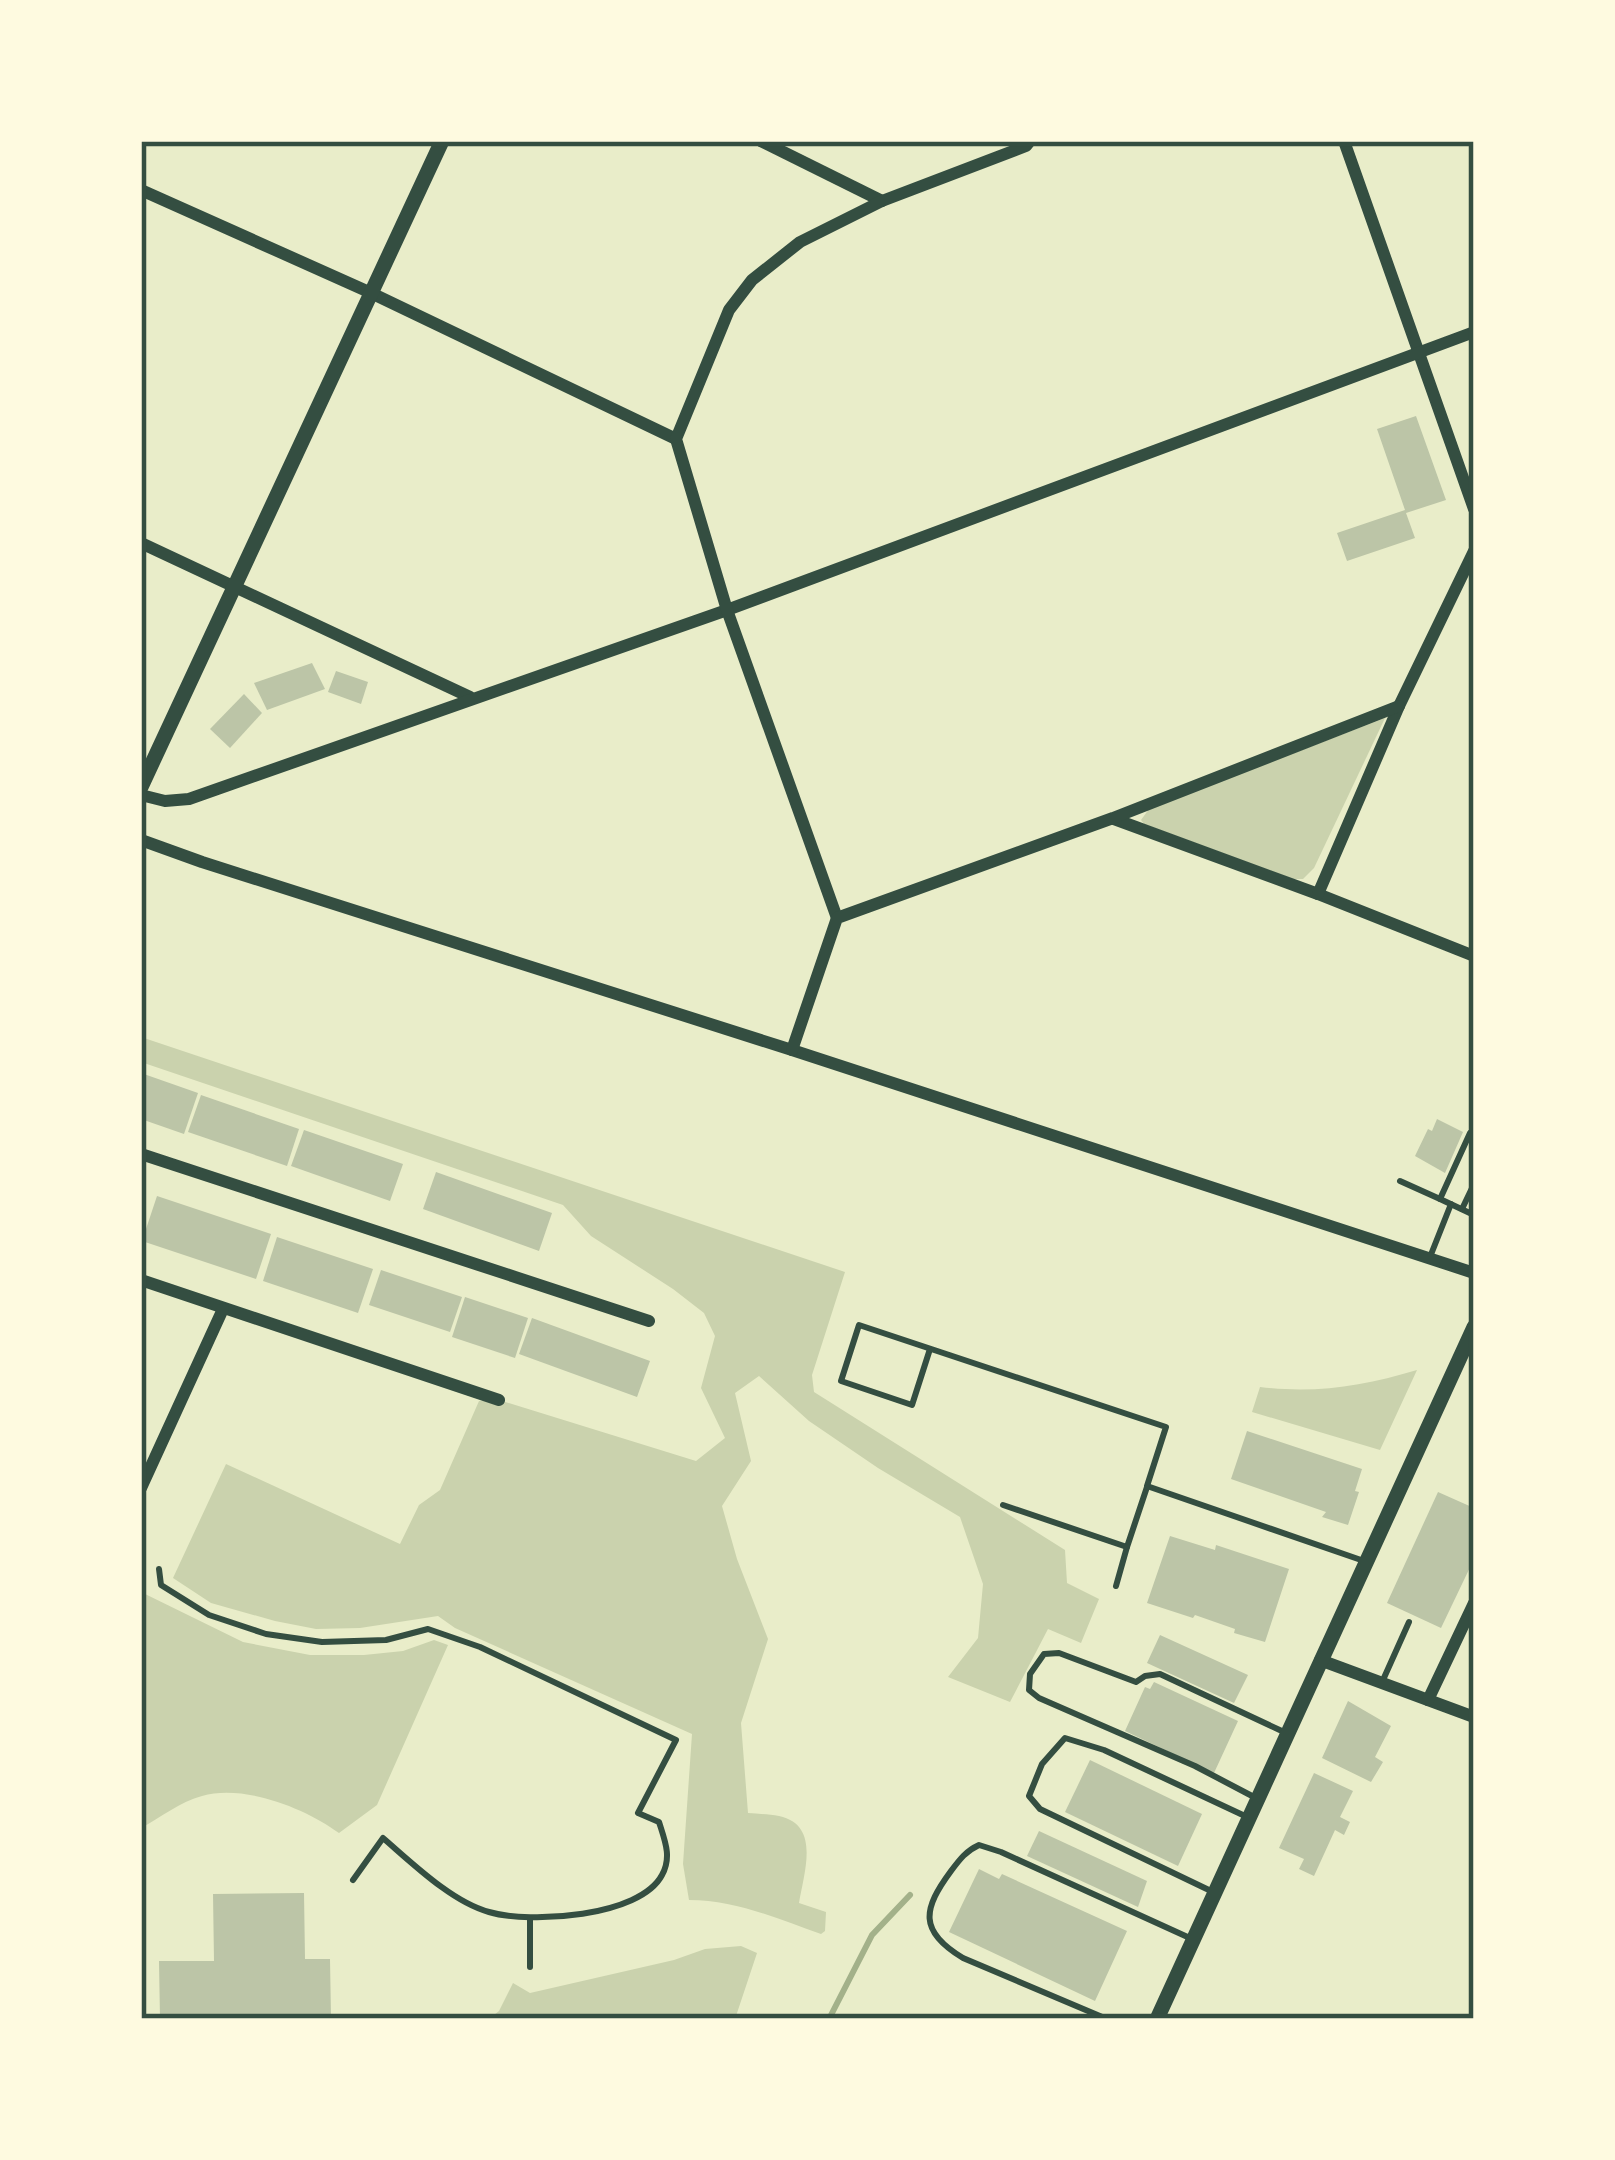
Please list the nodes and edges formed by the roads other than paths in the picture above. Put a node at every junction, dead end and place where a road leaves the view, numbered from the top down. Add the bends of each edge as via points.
1 (442, 141) edge
2 (761, 141) edge
3 (1042, 141) edge
4 (1344, 141) edge
5 (1028, 144) edge
6 (141, 190) edge
7 (882, 201) junction
8 (369, 292) junction
9 (1474, 332) edge
10 (1418, 355) junction
11 (676, 439) junction
12 (1474, 509) edge
13 (141, 543) edge
14 (1474, 551) edge
15 (232, 587) junction
16 (727, 610) junction
17 (471, 698) junction
18 (1400, 706) junction
19 (141, 791) edge
20 (1113, 818) junction
21 (141, 840) edge
22 (1318, 894) junction
23 (837, 918) junction
24 (1474, 956) edge
25 (792, 1050) junction
26 (1474, 1136) edge
27 (141, 1154) edge
28 (1400, 1181) dead end
29 (1473, 1186) edge
30 (1440, 1199) junction
31 (1451, 1204) junction
32 (1462, 1210) junction
33 (1474, 1215) edge
34 (1429, 1258) junction
35 (1474, 1274) edge
36 (141, 1280) edge
37 (223, 1309) junction
38 (649, 1321) dead end
39 (1474, 1327) edge
40 (930, 1348) junction
41 (500, 1400) dead end
42 (1147, 1486) junction
43 (141, 1488) edge
44 (1003, 1505) dead end
45 (1127, 1547) junction
46 (1364, 1562) junction
47 (159, 1569) dead end
48 (1115, 1586) dead end
49 (1474, 1603) edge
50 (1409, 1622) dead end
51 (1320, 1660) junction
52 (1381, 1683) junction
53 (1428, 1700) junction
54 (1474, 1718) edge
55 (1286, 1733) junction
56 (1257, 1798) junction
57 (1248, 1818) junction
58 (353, 1880) dead end
59 (1214, 1892) junction
60 (530, 1919) junction
61 (1193, 1939) junction
62 (530, 1967) dead end
63 (1107, 2019) edge
64 (1156, 2019) edge

1 - 8 street
2 - 7 street
3 - 5 street
4 - 10 street
5 - 7 street
6 - 8 street
7 - 11 street via 800,242 752,280 729,310
8 - 11 street
8 - 15 street
9 - 10 street
10 - 12 street
10 - 16 street
11 - 16 street
13 - 15 street
14 - 18 street
15 - 17 street
15 - 19 street
16 - 17 street
16 - 23 street
17 - 19 street via 189,799
18 - 20 street
18 - 22 street
20 - 22 street
20 - 23 street
21 - 25 street
22 - 24 street
23 - 25 street
25 - 34 street
26 - 30 lane
27 - 38 street
28 - 30 lane
29 - 32 lane
30 - 31 lane
31 - 32 lane
31 - 34 lane
32 - 33 lane
34 - 35 street
36 - 37 street
37 - 41 street
37 - 43 street
39 - 46 street
40 - 40 lane via 859,1325 842,1381 912,1405
40 - 42 lane via 1166,1427
42 - 45 lane
42 - 46 lane
44 - 45 lane
45 - 48 lane
46 - 51 street
47 - 60 lane via 160,1586 209,1615 266,1634 322,1642 428,1629 676,1740 638,1814 659,1822 669,1852 663,1875 646,1894 608,1908
49 - 53 street
50 - 52 lane
51 - 52 street
51 - 55 street
52 - 53 street
53 - 54 street
55 - 56 street
55 - 56 lane via 1160,1675 1136,1682 1059,1653 1044,1654 1030,1674 1029,1690 1039,1698
56 - 57 street
57 - 59 street
57 - 59 lane via 1065,1738 1042,1764 1029,1796 1040,1809
58 - 60 lane via 382,1838 485,1912
59 - 61 street
60 - 62 lane
61 - 63 lane via 1001,1852 979,1845 966,1851 932,1896 929,1916 944,1946
61 - 64 street

